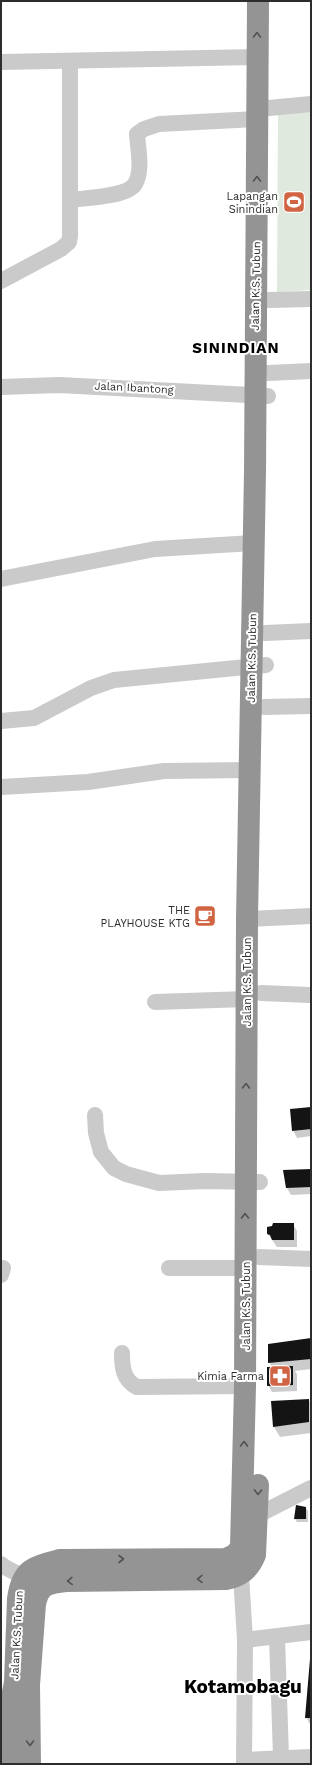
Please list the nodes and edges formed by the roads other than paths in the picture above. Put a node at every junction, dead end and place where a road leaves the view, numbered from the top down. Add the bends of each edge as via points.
1 (258, 1) edge
2 (273, 1) edge
3 (257, 57) junction
4 (70, 61) junction
5 (1, 62) edge
6 (311, 104) edge
7 (262, 112) junction
8 (70, 200) junction
9 (1, 280) edge
10 (311, 299) edge
11 (269, 300) junction
12 (311, 370) edge
13 (268, 373) junction
14 (1, 387) edge
15 (261, 395) junction
16 (253, 543) junction
17 (1, 579) edge
18 (260, 605) junction
19 (311, 631) edge
20 (261, 633) junction
21 (259, 665) junction
22 (311, 706) edge
23 (264, 707) junction
24 (1, 721) edge
25 (250, 770) junction
26 (1, 787) edge
27 (311, 916) edge
28 (254, 919) junction
29 (310, 995) dead end
30 (254, 996) junction
31 (155, 1002) dead end
32 (95, 1114) dead end
33 (252, 1182) junction
34 (311, 1259) edge
35 (253, 1262) junction
36 (169, 1268) dead end
37 (122, 1352) dead end
38 (245, 1386) junction
39 (311, 1488) edge
40 (258, 1515) junction
41 (1, 1564) edge
42 (239, 1564) junction
43 (24, 1575) junction
44 (42, 1588) junction
45 (311, 1632) edge
46 (277, 1637) junction
47 (245, 1640) junction
48 (15, 1683) edge
49 (13, 1713) edge
50 (281, 1757) junction
51 (311, 1757) edge
52 (244, 1762) edge
53 (8, 1764) edge
54 (30, 1764) edge

3 -> 1 highway, Jalan K.S. Tubun
2 - 7 highway, Jalan K.S. Tubun
3 - 4 street
3 - 7 highway, Jalan K.S. Tubun
4 - 5 street
4 - 8 street
6 - 7 street
7 - 8 street via 149,126 137,134 140,166 136,183 132,187 116,194
7 - 11 highway, Jalan K.S. Tubun
15 -> 7 highway, Jalan K.S. Tubun
8 - 9 street via 68,242 61,249
10 - 11 street
11 - 13 highway, Jalan K.S. Tubun
12 - 13 street
13 - 15 highway, Jalan K.S. Tubun
14 - 15 street, Jalan Ibantong via 59,385
15 - 16 highway, Jalan K.S. Tubun
15 - 18 highway, Jalan K.S. Tubun
16 - 17 street via 155,549
16 - 18 highway, Jalan K.S. Tubun
18 - 20 highway, Jalan K.S. Tubun
19 - 20 street
20 - 21 highway, Jalan K.S. Tubun
21 - 23 highway, Jalan K.S. Tubun
21 - 24 street via 114,680 91,688 34,718
21 - 25 highway, Jalan K.S. Tubun
22 - 23 street
23 - 28 highway, Jalan K.S. Tubun
25 - 26 street via 164,771 88,782
25 - 28 highway, Jalan K.S. Tubun
27 - 28 street
28 - 30 highway, Jalan K.S. Tubun
29 - 30 street
30 - 31 street
30 - 33 highway, Jalan K.S. Tubun
32 - 33 street via 101,1152 114,1168 126,1174 158,1182
33 - 35 highway, Jalan K.S. Tubun
34 - 35 street
35 - 36 street
35 - 38 highway, Jalan K.S. Tubun
35 -> 40 highway, Jalan K.S. Tubun
37 - 38 street via 123,1372 128,1381 137,1387
42 -> 38 highway, Jalan K.S. Tubun
39 - 40 street
40 - 42 highway, Jalan K.S. Tubun via 253,1562
41 - 43 street
43 -> 42 highway, Jalan K.S. Tubun via 40,1565 60,1560 226,1559
42 -> 44 highway, Jalan K.S. Tubun via 226,1579 66,1581
42 - 47 street
43 - 44 street
43 - 48 highway, Jalan K.S. Tubun via 18,1598
44 - 48 highway, Jalan K.S. Tubun via 37,1593
45 - 46 street
46 - 47 street
46 - 50 street
47 - 52 street
48 - 49 highway, Jalan K.S. Tubun
49 - 53 highway, Jalan K.S. Tubun
49 -> 54 highway, Jalan K.S. Tubun
50 - 51 street
50 - 52 street

